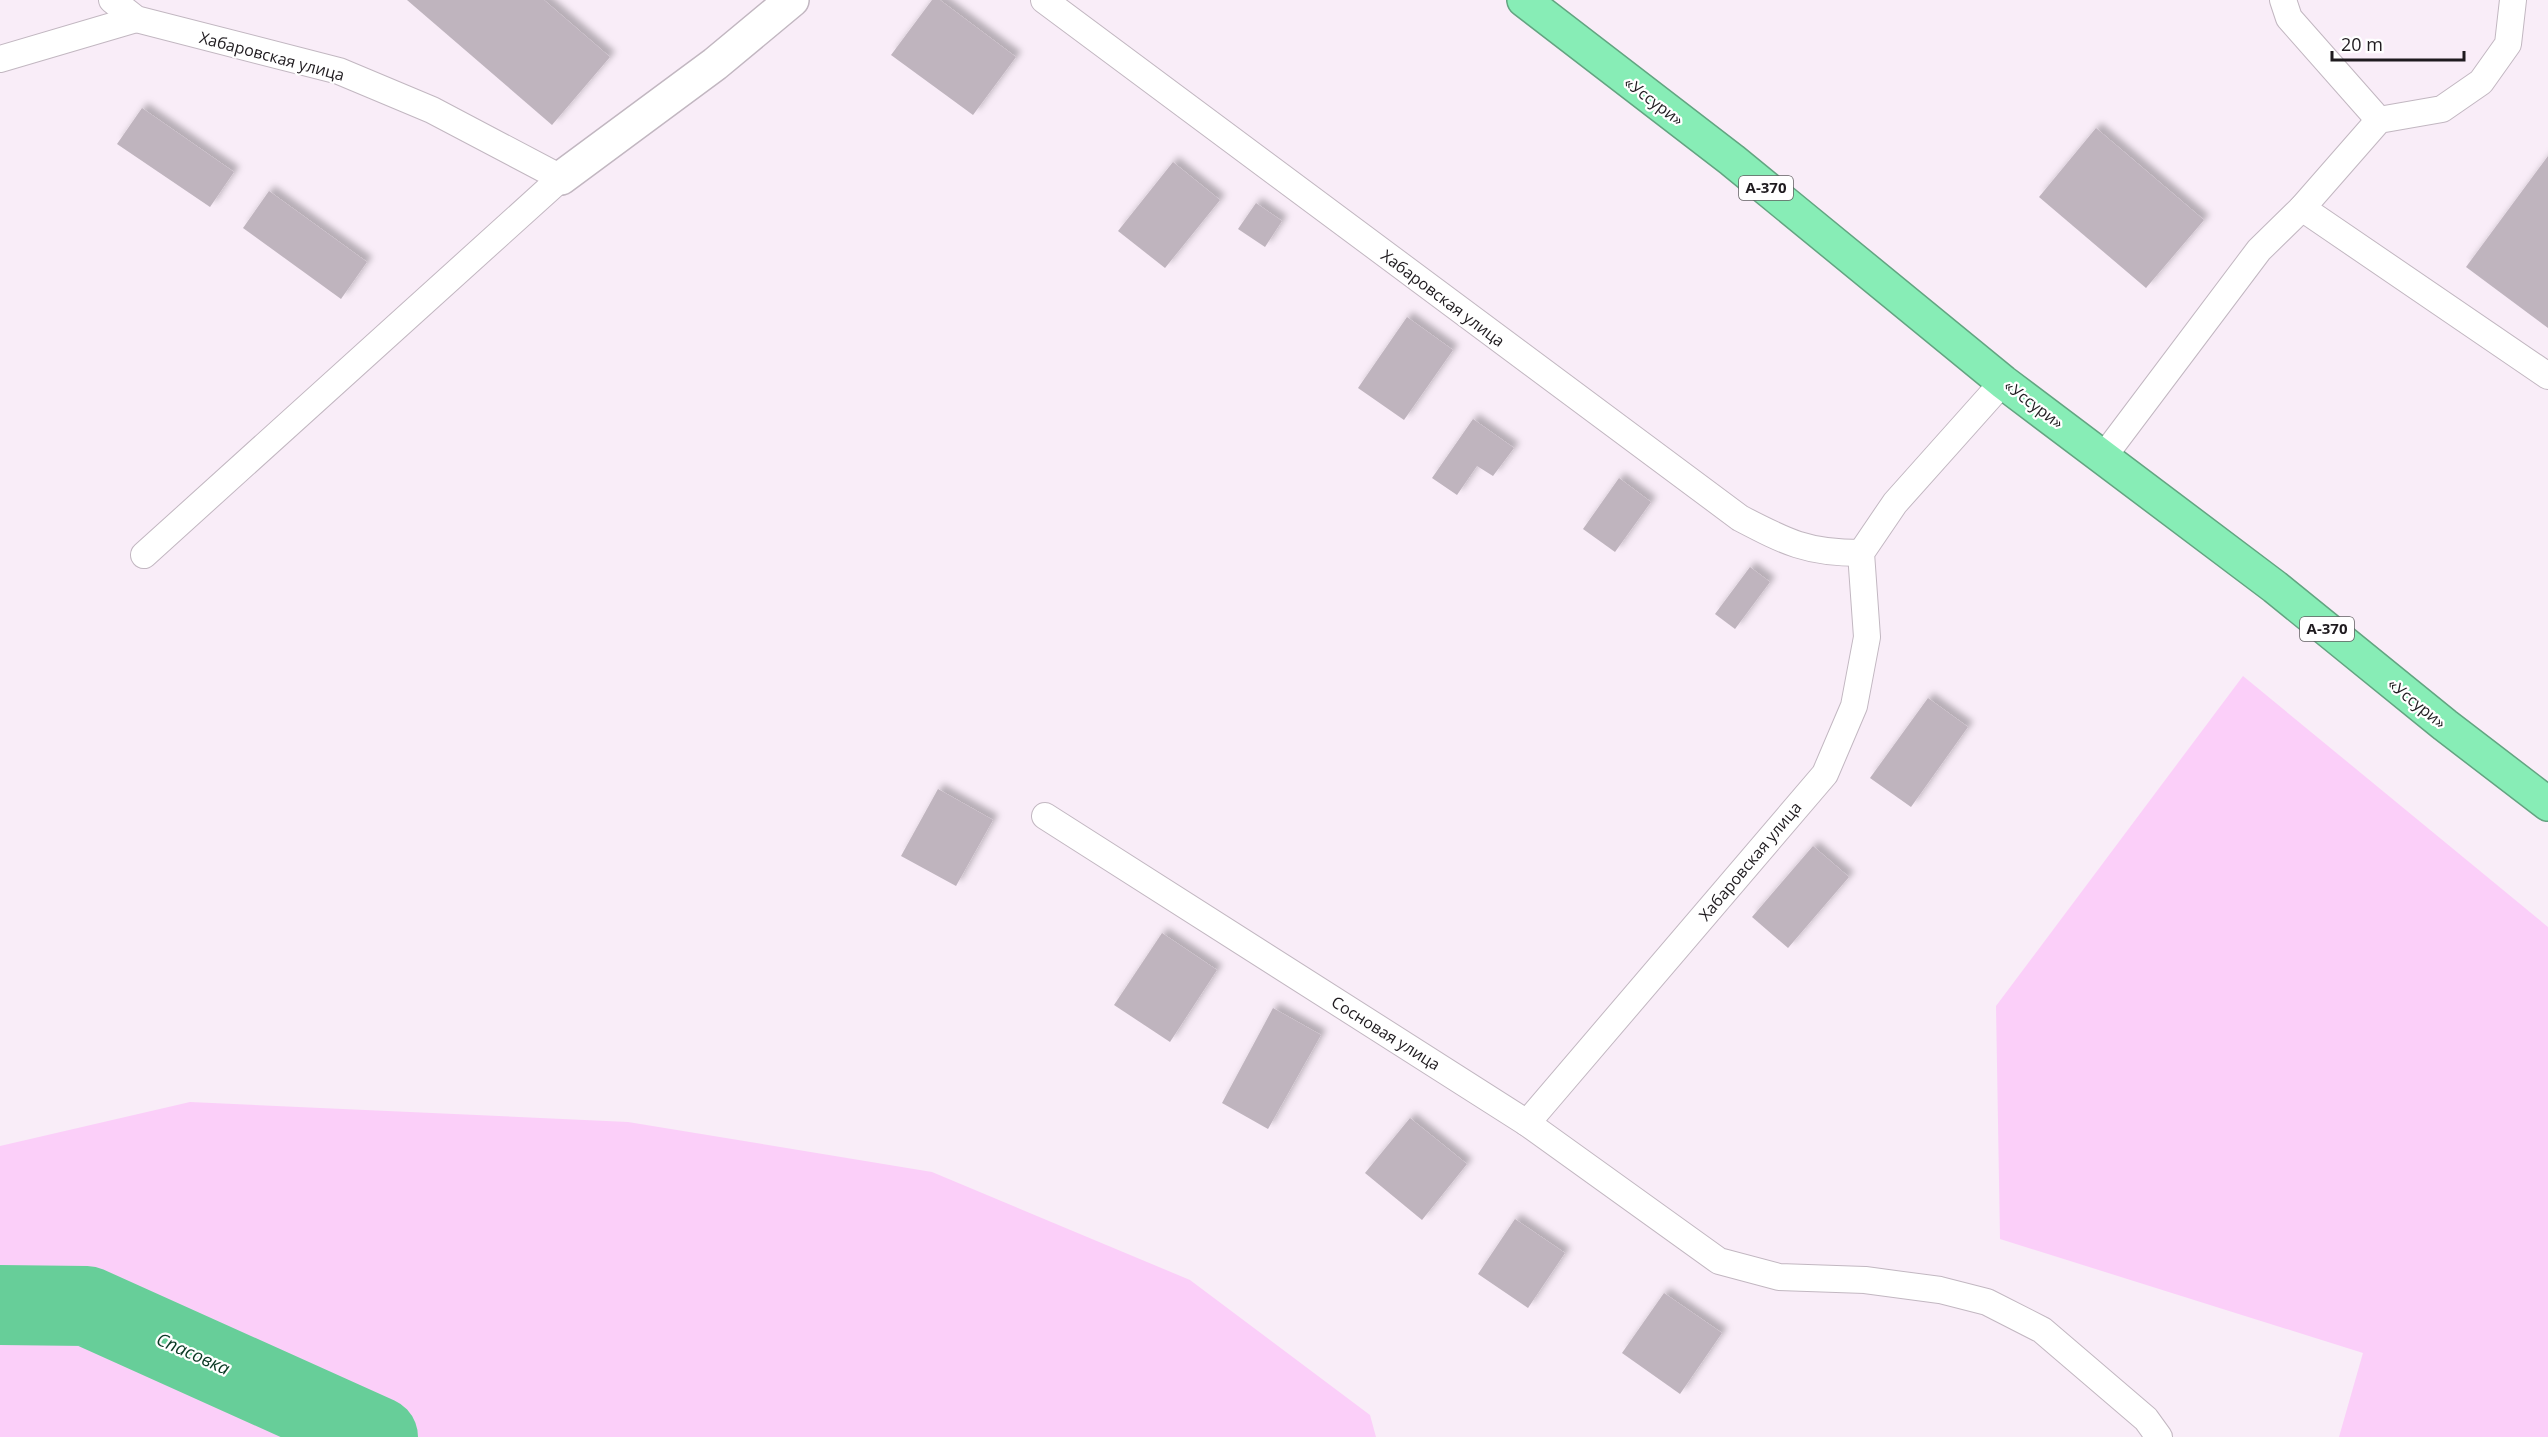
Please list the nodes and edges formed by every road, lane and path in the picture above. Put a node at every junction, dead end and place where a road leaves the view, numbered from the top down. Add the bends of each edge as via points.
1 (112, 0) edge
2 (792, 0) edge
3 (1044, 0) edge
4 (1524, 0) edge
5 (2283, 0) edge
6 (2513, 0) edge
7 (136, 19) junction
8 (0, 59) edge
9 (2379, 120) junction
10 (561, 178) junction
11 (2302, 208) junction
12 (2548, 376) edge
13 (2003, 382) junction
14 (2104, 456) junction
15 (1861, 553) junction
16 (144, 555) dead end
17 (2548, 804) edge
18 (1045, 816) dead end
19 (1527, 1123) junction
20 (2158, 1437) edge

1 - 7 lane, Хабаровская улица
2 - 10 street via 715,64
3 - 15 lane, Хабаровская улица via 1740,518 1788,543 1827,553
4 - 13 highway, «Уссури» / А-370 via 1732,160
5 - 9 lane via 2289,18
6 - 9 lane via 2508,44 2481,82 2442,109
7 - 8 lane
7 - 10 lane, Хабаровская улица via 339,71 432,110
9 - 11 lane
10 - 16 lane
11 - 12 lane
11 - 14 lane via 2259,250
13 - 14 highway, «Уссури» / А-370
13 - 15 lane via 1895,503
14 - 17 highway, «Уссури» / А-370
15 - 19 lane, Хабаровская улица via 1867,637 1854,706 1825,774
18 - 19 lane, Сосновая улица
19 - 20 lane, Сосновая улица via 1719,1261 1779,1277 1897,1284 1987,1302 2042,1330 2146,1419

